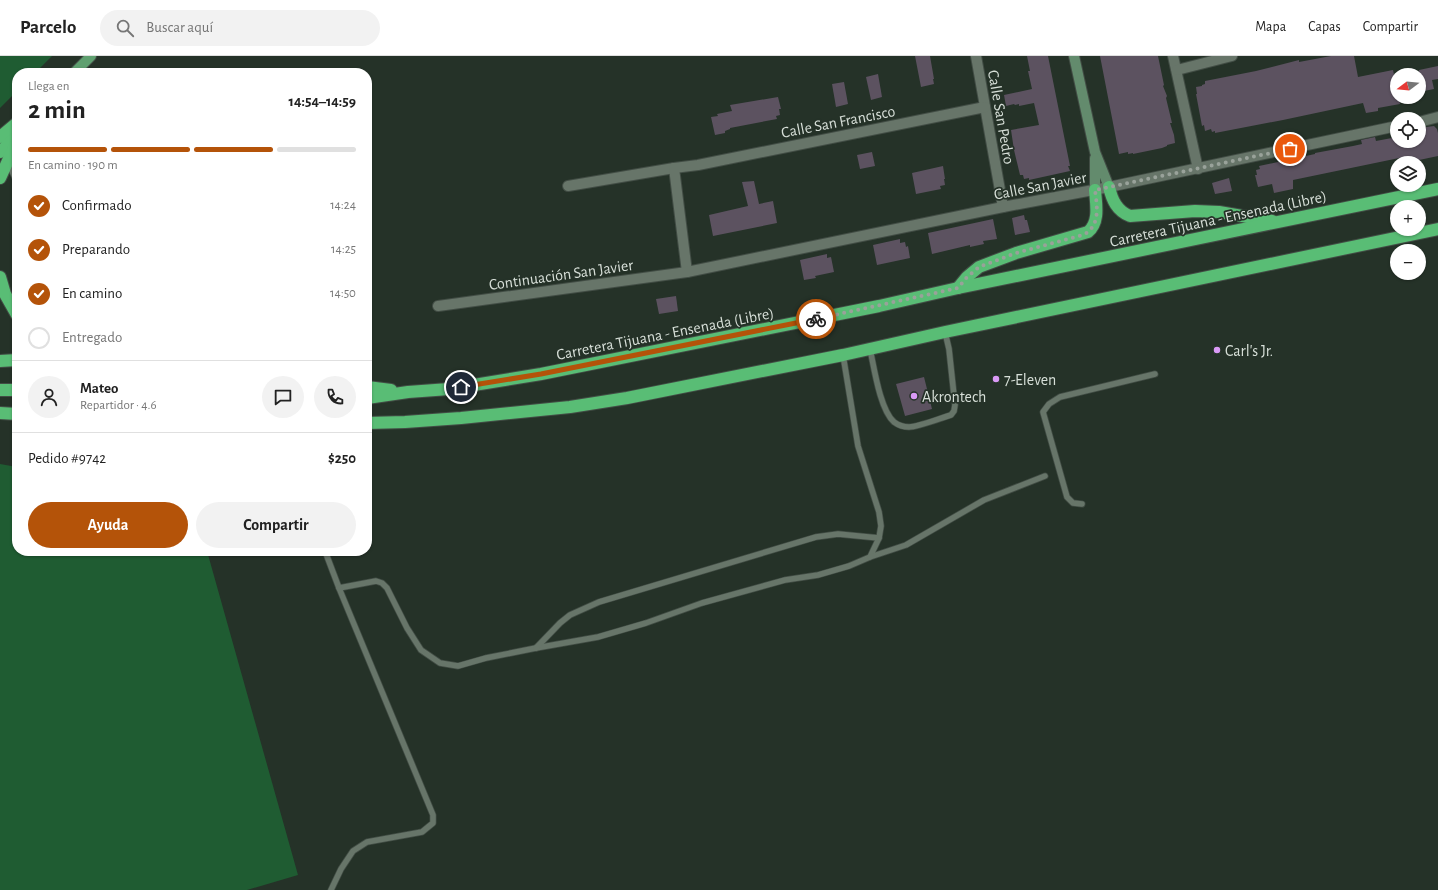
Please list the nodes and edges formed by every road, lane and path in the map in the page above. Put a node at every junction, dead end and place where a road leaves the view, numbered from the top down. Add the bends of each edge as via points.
1 (92, 56) edge
2 (976, 56) edge
3 (1074, 56) edge
4 (1173, 56) edge
5 (1232, 56) edge
6 (79, 68) edge
7 (1177, 70) junction
8 (984, 107) junction
9 (1438, 117) edge
10 (1426, 120) edge
11 (12, 127) edge
12 (1390, 128) edge
13 (0, 137) edge
14 (12, 144) edge
15 (12, 147) edge
16 (1095, 152) junction
17 (4, 156) edge
18 (674, 168) junction
19 (1198, 169) junction
20 (12, 172) edge
21 (0, 178) edge
22 (568, 186) dead end
23 (1109, 187) junction
24 (1438, 188) edge
25 (1095, 190) junction
26 (1003, 207) junction
27 (1279, 222) junction
28 (1438, 229) edge
29 (687, 272) junction
30 (0, 278) edge
31 (958, 288) junction
32 (12, 306) edge
33 (438, 306) dead end
34 (945, 332) junction
35 (870, 349) junction
36 (843, 355) junction
37 (12, 360) edge
38 (0, 361) edge
39 (1155, 374) dead end
40 (372, 388) edge
41 (0, 390) edge
42 (12, 390) edge
43 (408, 392) junction
44 (372, 397) edge
45 (0, 413) edge
46 (12, 414) edge
47 (372, 423) edge
48 (1045, 476) dead end
49 (1082, 504) dead end
50 (879, 538) junction
51 (327, 556) edge
52 (870, 557) junction
53 (338, 588) junction
54 (536, 648) junction
55 (330, 890) edge

1 - 6 main road
2 - 8 street, Calle San Pedro
3 - 16 street
4 - 7 street
5 - 7 street
7 - 19 street
8 - 18 street, Calle San Francisco
8 - 26 street, Calle San Pedro
9 - 10 street
11 - 13 highway
12 - 19 street, Calle San Javier
14 - 17 highway
15 - 17 highway
16 - 23 street
16 - 25 street
17 - 20 lane
17 - 21 highway
18 - 22 street, Calle San Francisco
18 - 29 street
19 - 23 street, Calle San Javier
23 - 25 street, Calle San Javier
23 - 27 highway via 1116,206 1130,216 1195,211 1219,212
24 - 27 highway, Carretera Tijuana - Ensenada (Libre)
25 - 26 street, Calle San Javier
25 - 31 highway via 1096,218 1088,232 1016,253 979,267
26 - 29 street, Calle San Javier
27 - 31 highway, Carretera Tijuana - Ensenada (Libre)
28 - 34 highway
29 - 33 street, Continuación San Javier
30 - 32 highway
31 - 43 highway, Carretera Tijuana - Ensenada (Libre) via 541,374 449,389
34 - 35 highway
34 - 35 lane via 954,411 951,415 909,427 894,422 888,414
35 - 36 highway
36 - 47 highway via 620,400 461,418
36 - 50 lane via 858,446 879,512
37 - 38 highway
39 - 49 lane via 1060,397 1049,404 1043,412 1067,497 1073,503
40 - 43 highway
41 - 42 highway
43 - 44 highway, Carretera Tijuana - Ensenada (Libre)
45 - 46 highway
48 - 52 lane via 984,500 906,545
50 - 52 lane
50 - 54 lane via 838,534 816,538 599,602 560,623
51 - 53 lane
52 - 54 lane via 818,575 785,580 722,597 598,637
53 - 54 lane via 376,581 382,583 421,650 440,663 458,666
53 - 55 lane via 433,815 433,823 422,832 367,842 353,851 340,869

